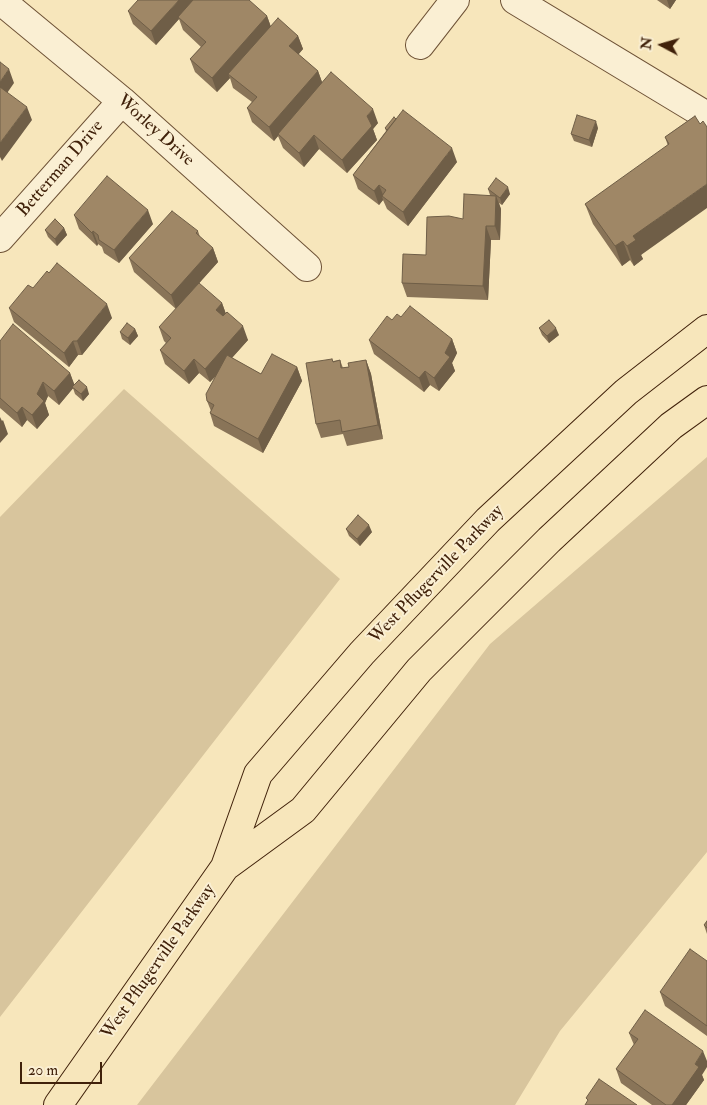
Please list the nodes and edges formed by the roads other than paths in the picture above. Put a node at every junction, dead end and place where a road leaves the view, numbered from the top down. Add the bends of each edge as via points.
1 (0, 0) edge
2 (455, 0) edge
3 (515, 0) edge
4 (420, 45) dead end
5 (122, 101) junction
6 (707, 116) edge
7 (0, 238) edge
8 (307, 267) dead end
9 (707, 329) edge
10 (707, 400) edge
11 (226, 868) junction
12 (58, 1105) edge

1 - 5 street, Worley Drive
2 - 4 street
3 - 6 street
5 - 7 street, Betterman Drive
5 - 8 street, Worley Drive
9 - 11 main road, West Pflugerville Parkway via 626,392 488,520 362,653 258,774
10 - 11 main road, West Pflugerville Parkway via 664,432 549,540 419,670 303,810
11 - 12 main road, West Pflugerville Parkway

